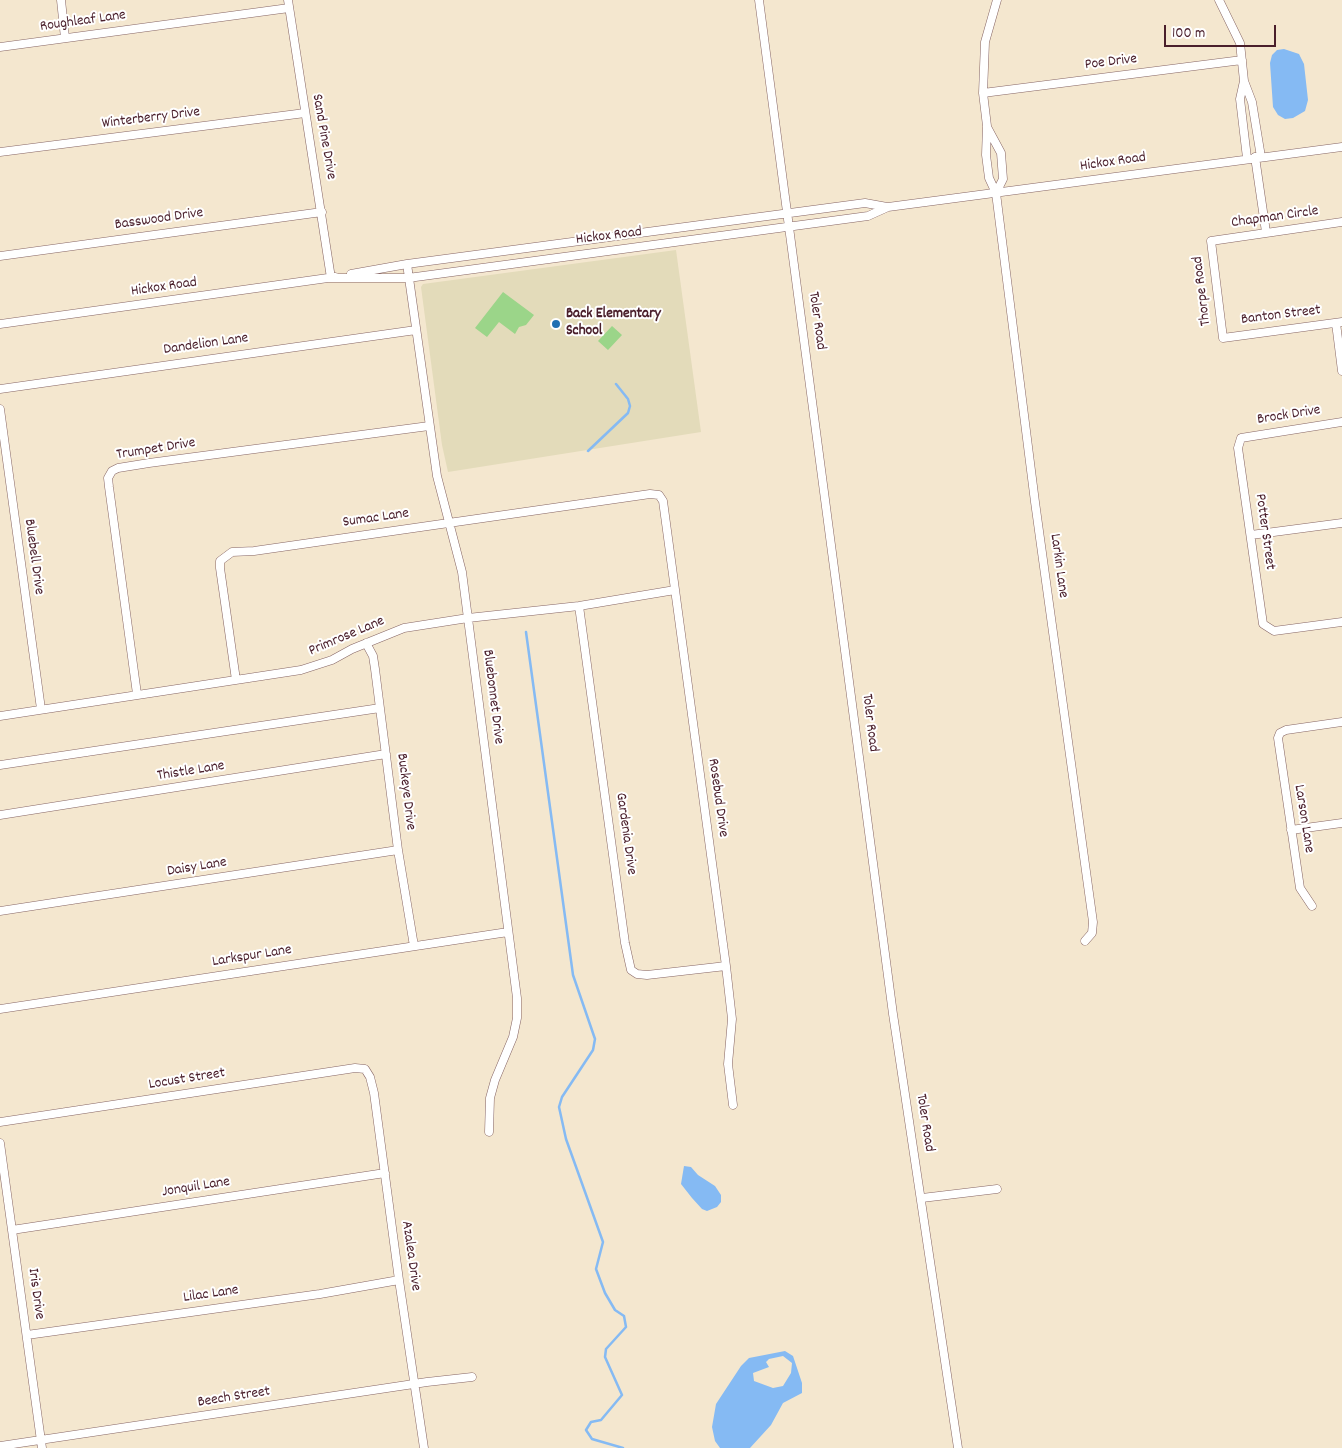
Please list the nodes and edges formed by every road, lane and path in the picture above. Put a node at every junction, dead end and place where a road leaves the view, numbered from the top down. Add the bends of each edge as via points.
1 (61, 0) edge
2 (759, 0) edge
3 (997, 0) edge
4 (1218, 0) edge
5 (288, 4) edge
6 (66, 38) junction
7 (0, 47) edge
8 (1242, 60) junction
9 (1244, 81) junction
10 (983, 93) junction
11 (305, 113) junction
12 (987, 126) junction
13 (1342, 147) edge
14 (0, 152) edge
15 (1254, 158) junction
16 (996, 192) junction
17 (888, 207) junction
18 (322, 212) junction
19 (787, 214) junction
20 (1342, 222) edge
21 (789, 226) junction
22 (1266, 232) junction
23 (598, 240) junction
24 (1211, 241) joint
25 (579, 242) junction
26 (600, 252) junction
27 (0, 256) edge
28 (407, 264) junction
29 (502, 265) junction
30 (331, 278) junction
31 (408, 278) junction
32 (1339, 323) edge
33 (0, 324) edge
34 (416, 330) junction
35 (1223, 338) joint
36 (1342, 369) edge
37 (0, 388) edge
38 (0, 409) edge
39 (1342, 422) edge
40 (428, 426) junction
41 (1241, 438) joint
42 (659, 495) joint
43 (450, 522) junction
44 (1342, 523) edge
45 (1251, 535) junction
46 (675, 590) junction
47 (578, 606) junction
48 (468, 618) junction
49 (1342, 622) edge
50 (366, 643) junction
51 (236, 680) junction
52 (137, 694) junction
53 (380, 708) junction
54 (41, 709) junction
55 (0, 716) edge
56 (1342, 722) edge
57 (386, 754) junction
58 (0, 765) edge
59 (0, 815) edge
60 (1342, 823) edge
61 (1291, 830) junction
62 (398, 850) junction
63 (1312, 906) dead end
64 (0, 912) edge
65 (508, 932) junction
66 (1085, 940) dead end
67 (414, 946) junction
68 (726, 966) junction
69 (0, 1010) edge
70 (365, 1069) joint
71 (733, 1105) dead end
72 (0, 1125) edge
73 (489, 1132) dead end
74 (0, 1143) edge
75 (385, 1173) junction
76 (997, 1189) dead end
77 (922, 1198) junction
78 (12, 1230) junction
79 (399, 1280) junction
80 (27, 1335) junction
81 (472, 1377) dead end
82 (415, 1384) junction
83 (42, 1444) edge
84 (0, 1446) edge
85 (424, 1448) edge
86 (958, 1448) edge

1 - 6 street
2 - 19 street, Toler Road
3 - 10 street via 985,42
4 - 8 street via 1240,43
5 - 6 street, Roughleaf Lane
5 - 11 street, Sand Pine Drive
6 - 7 street, Roughleaf Lane
8 - 9 street
8 - 10 street, Poe Drive
9 - 15 street via 1252,102
9 - 15 street via 1240,99
10 - 12 street
11 - 14 street, Winterberry Drive
11 - 18 street, Sand Pine Drive
12 - 16 street via 986,156 989,178
12 - 16 street via 1001,153 1003,180
13 - 15 street, Hickox Road
15 - 16 street, Hickox Road
15 - 22 street
16 - 17 street, Hickox Road
16 - 66 street, Larkin Lane via 1034,502 1093,922 1092,933
17 - 19 street, Hickox Road via 865,203
17 - 21 street, Hickox Road via 868,216
18 - 27 street, Basswood Drive
18 - 30 street, Sand Pine Drive
19 - 21 street, Toler Road
19 - 23 street, Hickox Road
20 - 22 street, Chapman Circle
21 - 26 street, Hickox Road
21 - 77 street, Toler Road via 893,1014
22 - 24 street, Chapman Circle
23 - 25 street, Hickox Road
23 - 26 street
24 - 35 street, Thorpe Road
25 - 28 street, Hickox Road
25 - 29 street via 574,246 509,254
26 - 29 street, Hickox Road
28 - 30 street, Hickox Road
28 - 31 street, Bluebonnet Drive
29 - 31 street, Hickox Road
30 - 31 street, Hickox Road
30 - 33 street, Hickox Road
31 - 34 street, Bluebonnet Drive
32 - 35 street, Banton Street
32 - 36 street
34 - 37 street, Dandelion Lane
34 - 40 street, Bluebonnet Drive
38 - 54 street, Bluebell Drive
39 - 41 street, Brock Drive
40 - 43 street, Bluebonnet Drive
40 - 52 street, Trumpet Drive via 149,463 112,471 108,487
41 - 45 street, Potter Street via 1238,448
42 - 43 street, Sumac Lane
42 - 46 street, Rosebud Drive via 663,501
43 - 48 street, Bluebonnet Drive via 462,572
43 - 51 street, Sumac Lane via 232,552 224,556 220,568
44 - 45 street
45 - 49 street, Potter Street via 1261,617 1267,629
46 - 47 street, Primrose Lane
46 - 68 street, Rosebud Drive
47 - 48 street, Primrose Lane
47 - 68 street, Gardenia Drive via 631,970 647,975
48 - 50 street, Primrose Lane via 404,628
48 - 65 street, Bluebonnet Drive
50 - 51 street, Primrose Lane via 332,660 300,670
50 - 53 street, Buckeye Drive via 373,656
51 - 52 street, Primrose Lane
52 - 54 street, Primrose Lane
53 - 57 street, Buckeye Drive
53 - 58 street
54 - 55 street, Primrose Lane
56 - 61 street, Larson Lane via 1280,733 1278,748
57 - 59 street, Thistle Lane
57 - 62 street, Buckeye Drive
60 - 61 street
61 - 63 street, Larson Lane via 1300,888
62 - 64 street, Daisy Lane
62 - 67 street, Buckeye Drive
65 - 67 street, Larkspur Lane
65 - 73 street, Bluebonnet Drive via 517,1018 513,1037 494,1080
67 - 69 street, Larkspur Lane
68 - 71 street, Rosebud Drive via 732,1019 728,1064
70 - 72 street, Locust Street
70 - 75 street, Azalea Drive via 374,1093
74 - 78 street, Iris Drive
75 - 78 street, Jonquil Lane
75 - 79 street, Azalea Drive
76 - 77 street
77 - 86 street, Toler Road
78 - 80 street, Iris Drive
79 - 80 street, Lilac Lane
79 - 82 street, Azalea Drive
80 - 83 street, Iris Drive
81 - 82 street, Beech Street
82 - 83 street, Beech Street
82 - 85 street, Azalea Drive
83 - 84 street, Beech Street

